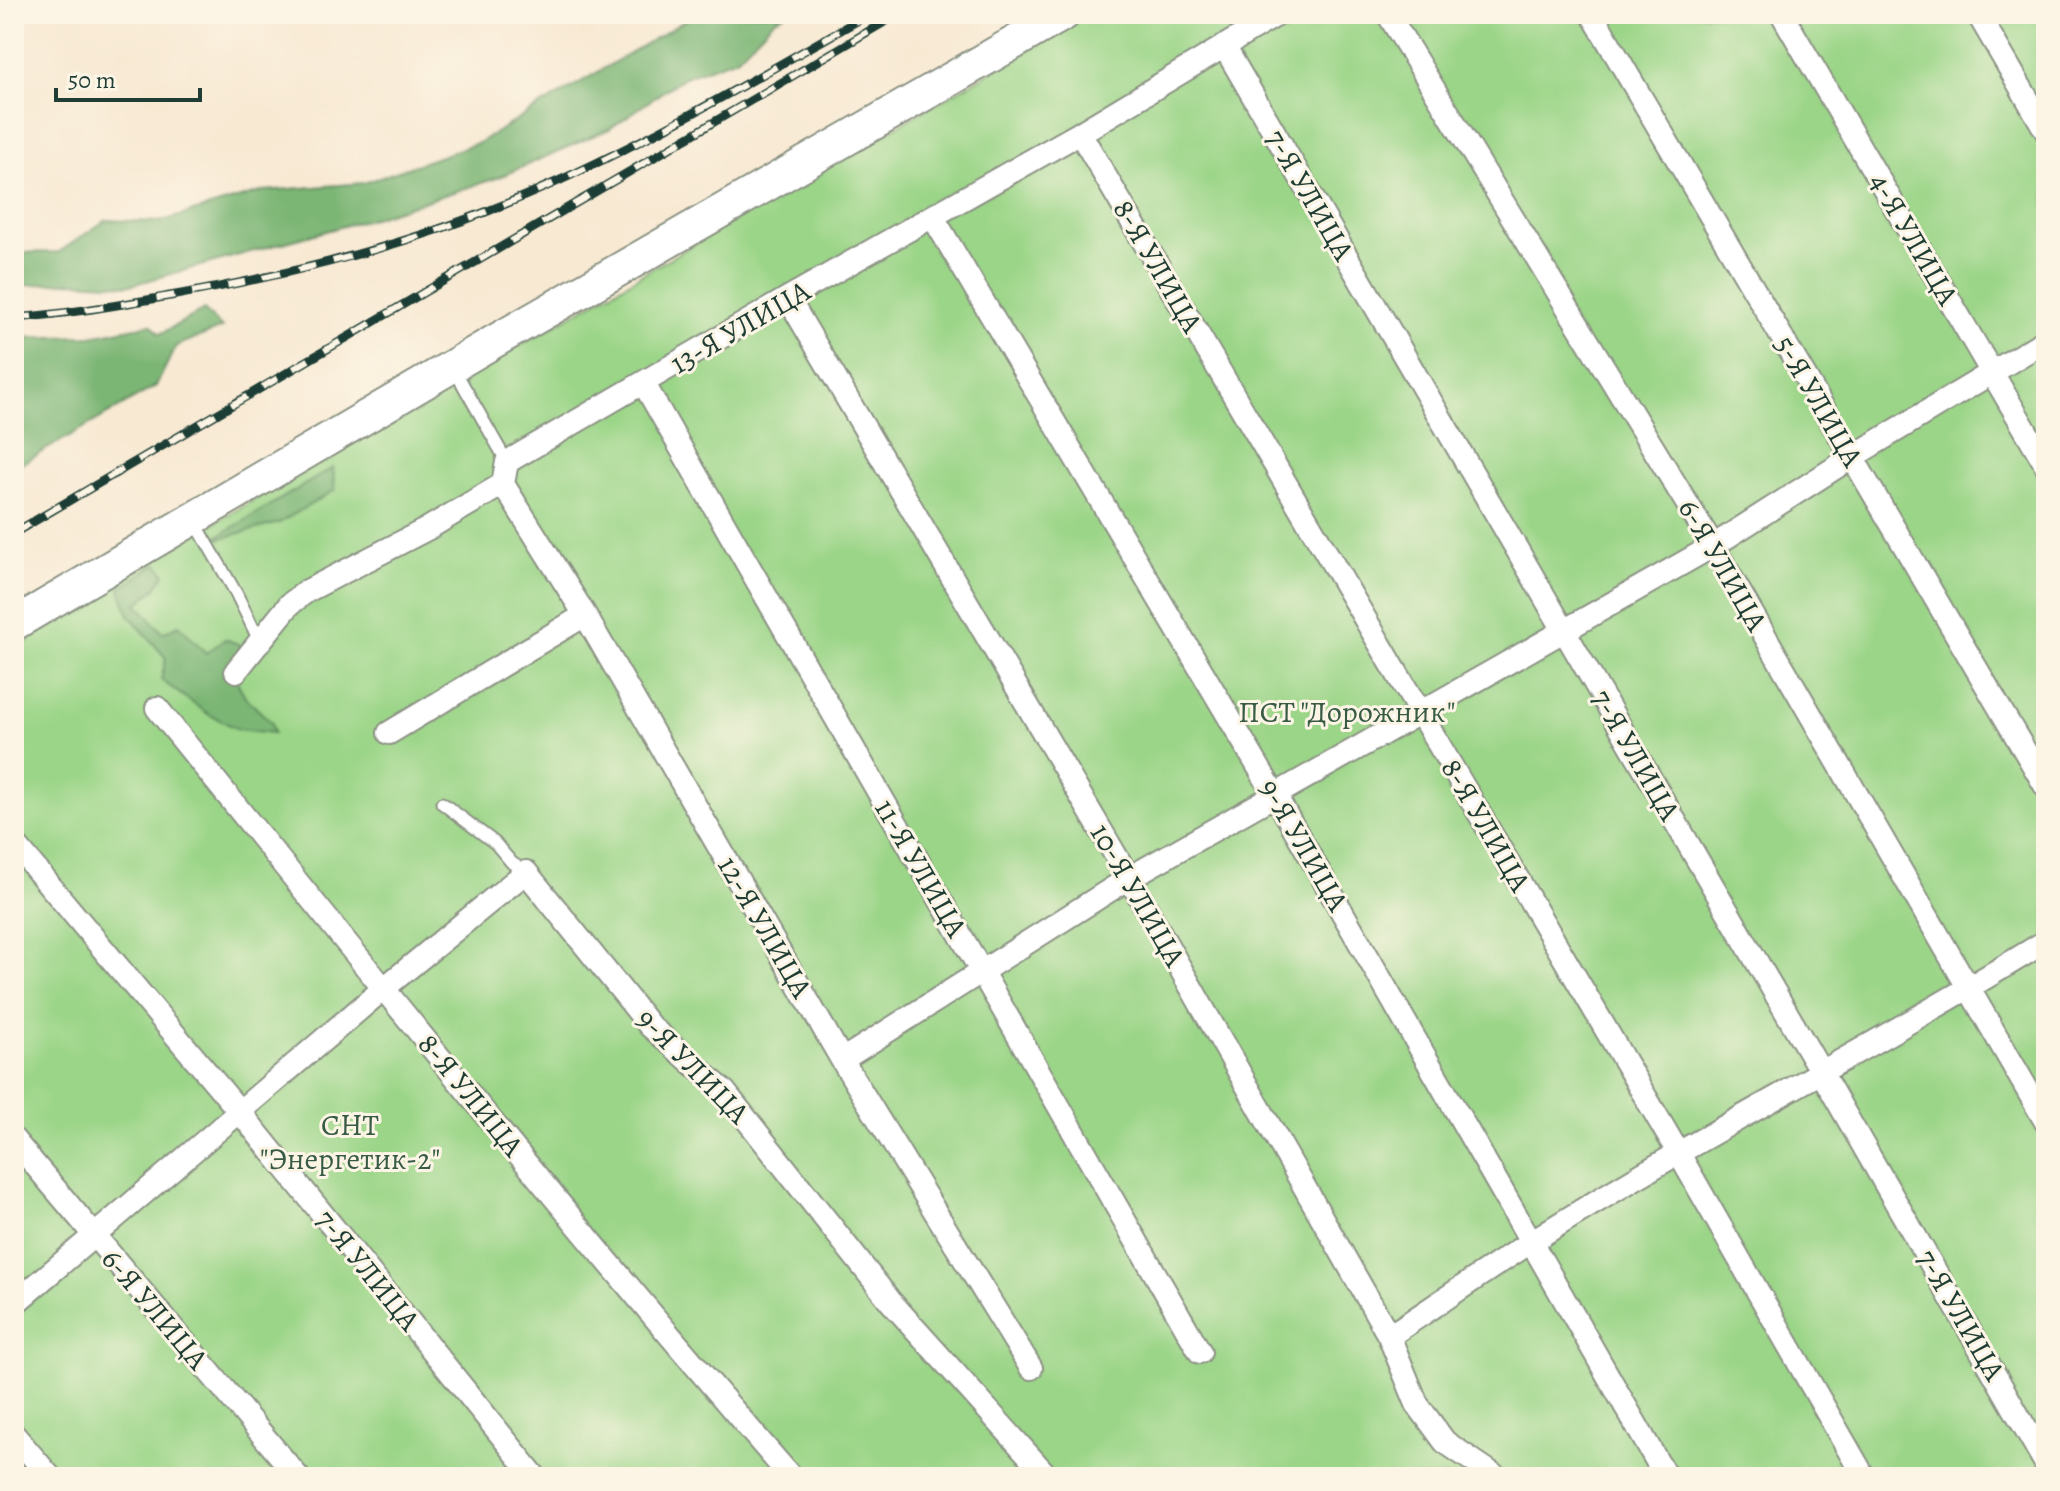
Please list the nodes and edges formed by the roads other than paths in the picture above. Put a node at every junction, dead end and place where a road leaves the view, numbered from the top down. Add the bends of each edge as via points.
1 (1064, 14) edge
2 (1278, 14) edge
3 (1388, 14) edge
4 (1592, 14) edge
5 (1782, 14) edge
6 (1978, 14) edge
7 (1224, 46) junction
8 (2046, 131) edge
9 (1080, 133) junction
10 (933, 217) junction
11 (788, 298) junction
12 (2046, 340) edge
13 (453, 366) junction
14 (1993, 373) junction
15 (644, 384) junction
16 (1852, 457) junction
17 (2046, 465) edge
18 (505, 473) junction
19 (193, 518) junction
20 (1713, 546) junction
21 (585, 615) junction
22 (14, 624) edge
23 (1562, 630) junction
24 (260, 642) junction
25 (236, 671) dead end
26 (157, 708) dead end
27 (1420, 711) junction
28 (389, 733) dead end
29 (2046, 787) edge
30 (1275, 795) junction
31 (442, 803) dead end
32 (14, 843) edge
33 (526, 872) junction
34 (1129, 878) junction
35 (2046, 941) edge
36 (980, 970) junction
37 (383, 989) junction
38 (1968, 990) junction
39 (842, 1060) junction
40 (1821, 1072) junction
41 (240, 1112) junction
42 (2046, 1122) edge
43 (14, 1140) edge
44 (1679, 1154) junction
45 (93, 1235) junction
46 (1532, 1241) junction
47 (14, 1304) edge
48 (1389, 1336) junction
49 (1200, 1352) dead end
50 (1031, 1368) dead end
51 (14, 1435) edge
52 (2046, 1464) edge
53 (50, 1477) edge
54 (298, 1477) edge
55 (535, 1477) edge
56 (791, 1477) edge
57 (1048, 1477) edge
58 (1497, 1477) edge
59 (1666, 1477) edge
60 (1864, 1477) edge

1 - 13 street
2 - 7 street, 13-Я УЛИЦА
3 - 20 street, 6-Я УЛИЦА
4 - 16 street, 5-Я УЛИЦА
5 - 14 street, 4-Я УЛИЦА
6 - 8 street
7 - 9 street, 13-Я УЛИЦА
7 - 23 street, 7-Я УЛИЦА
9 - 10 street, 13-Я УЛИЦА
9 - 27 street, 8-Я УЛИЦА
10 - 11 street, 13-Я УЛИЦА
10 - 30 street, 9-Я УЛИЦА
11 - 15 street, 13-Я УЛИЦА
11 - 34 street, 10-Я УЛИЦА
12 - 14 street
13 - 18 lane
13 - 19 street
14 - 16 street
14 - 17 street, 4-Я УЛИЦА
15 - 18 street, 13-Я УЛИЦА
15 - 36 street, 11-Я УЛИЦА
16 - 20 street
16 - 29 street, 5-Я УЛИЦА
18 - 21 street, 12-Я УЛИЦА
18 - 24 street, 13-Я УЛИЦА via 427,529 307,591
19 - 22 street
19 - 24 lane
20 - 23 street
20 - 38 street, 6-Я УЛИЦА
21 - 28 street
21 - 39 street, 12-Я УЛИЦА
23 - 27 street
23 - 40 street, 7-Я УЛИЦА
24 - 25 street, 13-Я УЛИЦА
26 - 37 street, 8-Я УЛИЦА
27 - 30 street
27 - 44 street, 8-Я УЛИЦА
30 - 34 street
30 - 46 street, 9-Я УЛИЦА
31 - 33 lane
32 - 41 street, 7-Я УЛИЦА
33 - 37 street
33 - 57 street, 9-Я УЛИЦА via 650,1026 725,1092 891,1302
34 - 36 street
34 - 48 street, 10-Я УЛИЦА
35 - 38 street
36 - 39 street
36 - 49 street, 11-Я УЛИЦА
37 - 41 street
37 - 56 street, 8-Я УЛИЦА
38 - 40 street
38 - 42 street, 6-Я УЛИЦА
39 - 50 street, 12-Я УЛИЦА
40 - 44 street
40 - 52 street, 7-Я УЛИЦА
41 - 45 street
41 - 55 street, 7-Я УЛИЦА
43 - 45 street, 6-Я УЛИЦА
44 - 46 street
44 - 60 street, 8-Я УЛИЦА
45 - 47 street
45 - 54 street, 6-Я УЛИЦА
46 - 48 street
46 - 59 street, 9-Я УЛИЦА
48 - 58 street, 10-Я УЛИЦА via 1417,1404 1445,1442
51 - 53 street

